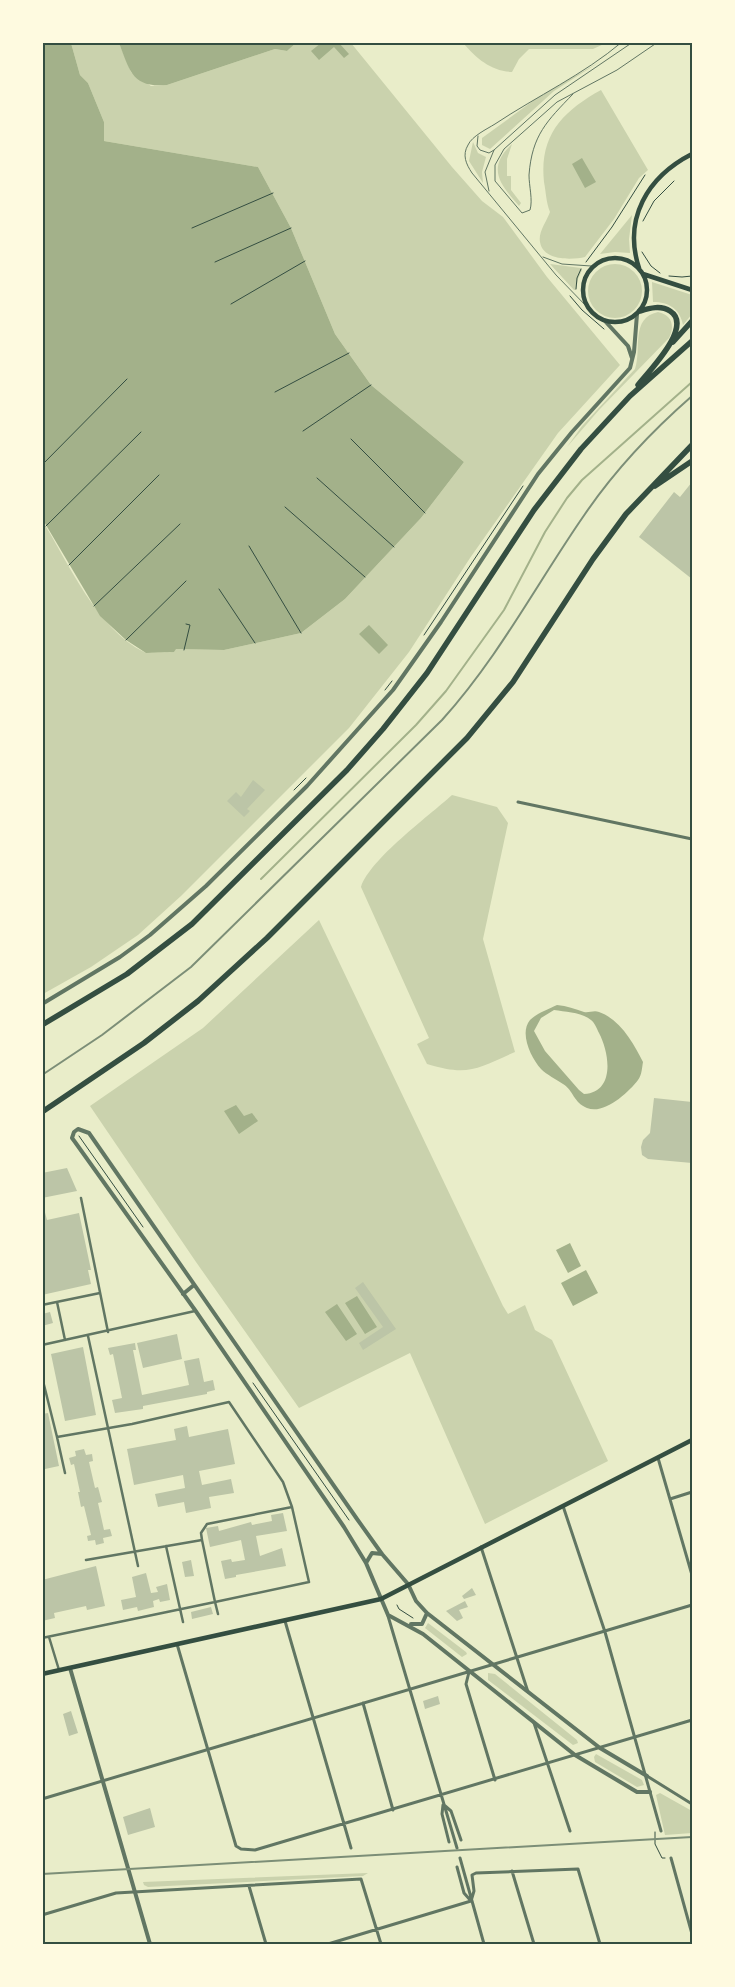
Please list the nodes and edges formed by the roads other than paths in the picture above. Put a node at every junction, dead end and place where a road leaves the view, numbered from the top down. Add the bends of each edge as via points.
1 (622, 42) edge
2 (633, 42) edge
3 (658, 42) edge
4 (573, 94) junction
5 (478, 135) junction
6 (494, 150) junction
7 (692, 154) edge
8 (490, 192) junction
9 (542, 257) junction
10 (591, 266) junction
11 (640, 269) junction
12 (643, 274) junction
13 (692, 290) edge
14 (590, 310) junction
15 (639, 312) junction
16 (604, 320) junction
17 (692, 321) edge
18 (692, 341) edge
19 (666, 349) junction
20 (633, 360) junction
21 (630, 396) junction
22 (692, 445) edge
23 (692, 462) edge
24 (647, 491) junction
25 (518, 802) dead end
26 (692, 839) edge
27 (42, 1004) edge
28 (42, 1025) edge
29 (42, 1112) edge
30 (81, 1198) dead end
31 (194, 1285) junction
32 (100, 1293) junction
33 (183, 1294) junction
34 (57, 1302) junction
35 (42, 1305) edge
36 (195, 1310) junction
37 (108, 1332) junction
38 (88, 1336) junction
39 (65, 1340) junction
40 (42, 1345) edge
41 (42, 1376) edge
42 (108, 1429) junction
43 (57, 1437) junction
44 (692, 1440) edge
45 (658, 1458) junction
46 (65, 1472) dead end
47 (692, 1492) edge
48 (670, 1499) junction
49 (563, 1506) junction
50 (292, 1507) junction
51 (202, 1540) junction
52 (166, 1546) junction
53 (481, 1548) junction
54 (134, 1552) junction
55 (382, 1554) junction
56 (86, 1560) dead end
57 (366, 1562) junction
58 (138, 1566) dead end
59 (692, 1575) edge
60 (408, 1584) junction
61 (381, 1599) junction
62 (215, 1602) junction
63 (692, 1605) edge
64 (180, 1608) junction
65 (427, 1613) junction
66 (218, 1614) dead end
67 (388, 1615) junction
68 (286, 1621) junction
69 (183, 1622) dead end
70 (408, 1624) junction
71 (605, 1632) junction
72 (49, 1637) junction
73 (42, 1638) edge
74 (177, 1644) junction
75 (516, 1657) junction
76 (491, 1664) junction
77 (70, 1668) junction
78 (60, 1670) junction
79 (469, 1672) junction
80 (42, 1674) edge
81 (411, 1689) junction
82 (528, 1692) junction
83 (363, 1703) junction
84 (314, 1718) junction
85 (692, 1720) edge
86 (534, 1723) junction
87 (636, 1737) junction
88 (600, 1748) junction
89 (208, 1749) junction
90 (575, 1755) junction
91 (548, 1764) junction
92 (647, 1776) junction
93 (495, 1780) junction
94 (102, 1781) junction
95 (650, 1792) junction
96 (441, 1795) junction
97 (42, 1798) edge
98 (444, 1804) junction
99 (692, 1804) edge
100 (393, 1810) junction
101 (345, 1824) junction
102 (570, 1830) dead end
103 (661, 1831) dead end
104 (461, 1840) dead end
105 (449, 1842) dead end
106 (351, 1848) dead end
107 (457, 1848) dead end
108 (460, 1858) dead end
109 (671, 1858) dead end
110 (457, 1867) dead end
111 (512, 1871) junction
112 (248, 1886) junction
113 (134, 1891) junction
114 (472, 1901) junction
115 (42, 1915) edge
116 (377, 1930) junction
117 (692, 1934) edge
118 (150, 1944) edge
119 (266, 1944) edge
120 (328, 1944) edge
121 (381, 1944) edge
122 (484, 1944) edge
123 (534, 1944) edge
124 (600, 1944) edge

1 - 5 lane via 600,60
2 - 6 lane via 555,95
3 - 4 lane
4 - 4 lane via 557,102 511,142 495,164 494,176 498,186 522,213 530,210 532,205 529,173 536,142 550,116
5 - 6 lane via 476,140 480,150 489,153
5 - 8 lane via 468,144 466,162
6 - 8 lane via 485,172
7 - 11 main road via 654,184 640,208 633,231
8 - 9 lane
9 - 10 lane via 562,264
9 - 14 lane
10 - 11 main road via 613,258 628,261
10 - 14 main road via 582,285
11 - 12 main road
12 - 13 main road
12 - 15 main road via 647,293
14 - 16 main road
15 - 16 main road via 622,322
15 - 19 highway via 664,308 676,317 677,329
15 - 20 street
16 - 20 street via 628,346
17 - 19 highway
18 - 21 highway
19 - 21 highway
20 - 27 street via 630,368 548,461 416,658 351,739 300,793 172,916 120,957
21 - 28 highway via 556,481 427,673 353,764 192,924 127,974
22 - 24 highway
23 - 24 highway
24 - 29 highway via 593,559 513,682 467,738 267,938 198,1000 144,1043
25 - 26 street
30 - 32 street
31 - 33 street
31 - 33 street via 88,1133 78,1129 74,1132 72,1138
31 - 55 street
32 - 34 street
32 - 37 street
33 - 36 street
34 - 35 street
34 - 39 street
36 - 37 street
36 - 57 street
37 - 38 street
38 - 39 street
38 - 42 street
39 - 40 street
41 - 43 street
42 - 43 street
42 - 50 street via 229,1402 283,1482
42 - 54 street
43 - 46 street
44 - 45 main road
45 - 48 street
45 - 49 main road
47 - 48 street
48 - 59 street
49 - 53 main road
49 - 71 street
50 - 51 street via 207,1524 201,1533
50 - 62 street via 309,1582
51 - 52 street
51 - 62 street
52 - 54 street
52 - 64 street
53 - 60 main road
53 - 75 street
54 - 56 street
54 - 58 street
55 - 57 street via 372,1553
55 - 60 street
57 - 61 street
60 - 61 main road
60 - 65 street via 416,1601
61 - 67 street
61 - 68 main road
62 - 64 street
62 - 66 street
63 - 71 street
64 - 69 street
64 - 72 street
65 - 70 street via 422,1624
65 - 76 street
67 - 70 street
67 - 81 street
68 - 74 main road
68 - 84 street
70 - 79 street
71 - 75 street
71 - 87 street
72 - 73 street
72 - 78 street
74 - 77 main road
74 - 89 street
75 - 76 street
75 - 82 street
76 - 79 street
76 - 82 street
77 - 78 main road
77 - 94 street
78 - 80 main road
79 - 81 street
79 - 86 street
79 - 93 street via 466,1684
81 - 83 street
81 - 96 street
82 - 88 street
83 - 84 street
83 - 100 street
84 - 89 street
84 - 101 street
85 - 87 street
86 - 90 street
86 - 91 street
87 - 88 street
87 - 92 street
88 - 90 street
88 - 92 street
89 - 94 street
89 - 101 street via 236,1846 241,1849 255,1850
90 - 91 street
90 - 95 street via 637,1792
91 - 93 street
91 - 102 street
92 - 95 street
92 - 99 street
93 - 96 street
94 - 97 street
94 - 113 street
95 - 103 street
96 - 98 street
96 - 100 street
98 - 104 street via 451,1811
98 - 105 street via 442,1814
98 - 107 street
100 - 101 street
101 - 106 street
108 - 114 street
109 - 117 street
110 - 114 street via 464,1894
111 - 114 street via 472,1875
111 - 123 street
111 - 124 street via 578,1869
112 - 113 street
112 - 116 street via 361,1879
112 - 119 street
113 - 115 street via 116,1892
113 - 118 street
114 - 116 street
114 - 122 street
116 - 120 street
116 - 121 street

